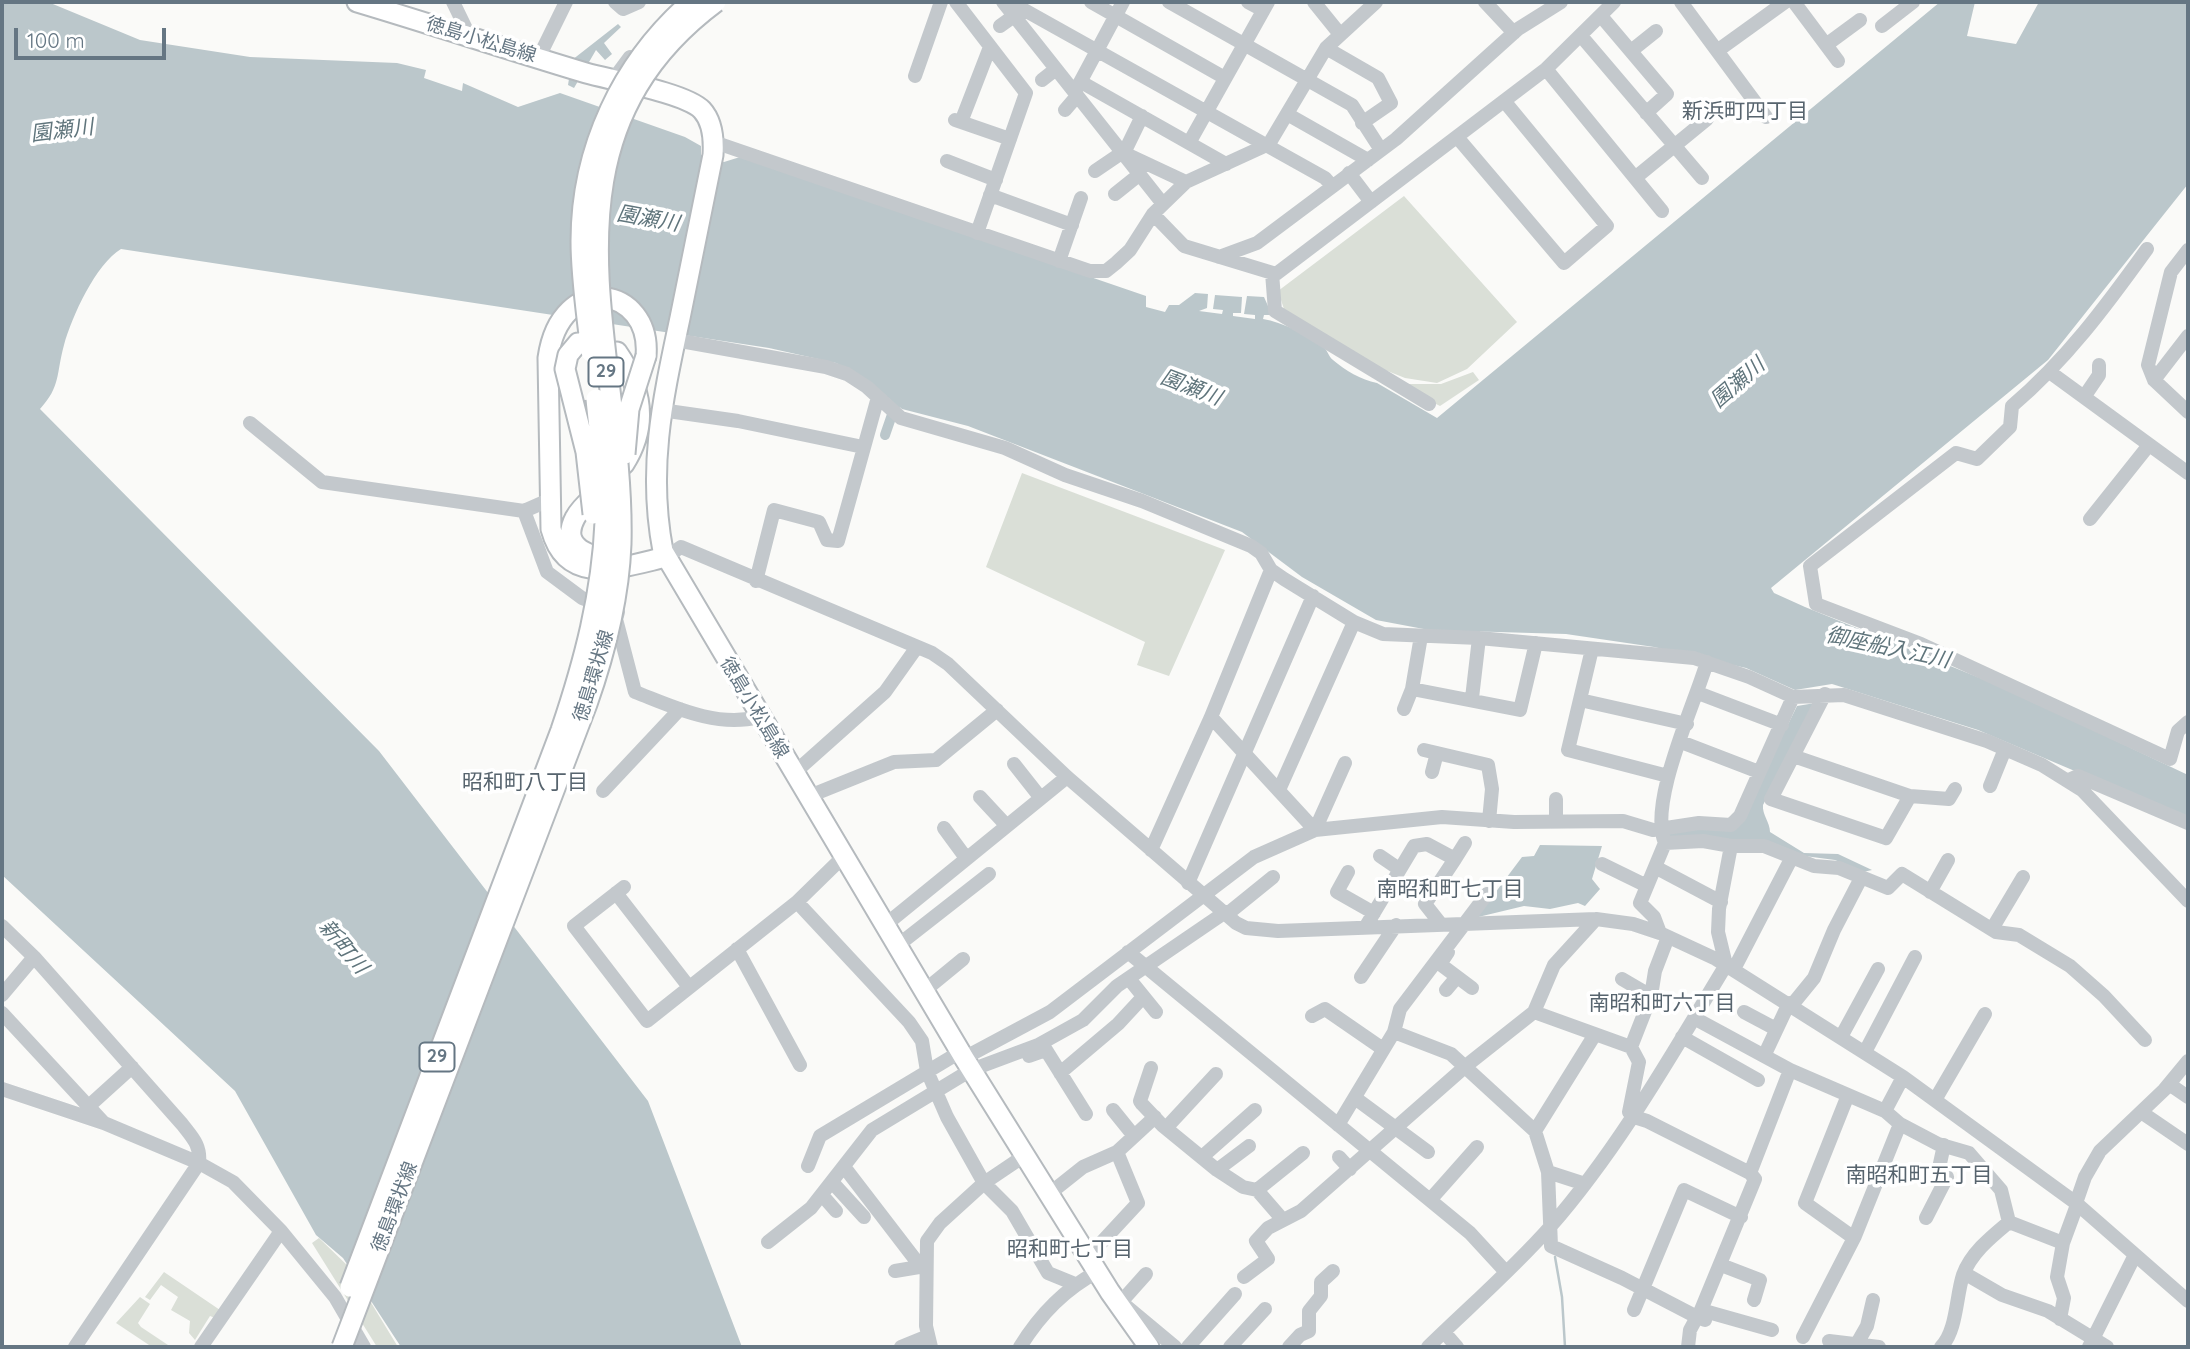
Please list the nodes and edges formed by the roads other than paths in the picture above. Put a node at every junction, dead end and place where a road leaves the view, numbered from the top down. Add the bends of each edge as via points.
1 (357, 2) edge
2 (453, 2) edge
3 (566, 2) edge
4 (615, 2) edge
5 (639, 2) edge
6 (691, 2) edge
7 (716, 2) edge
8 (728, 2) edge
9 (942, 2) edge
10 (956, 2) edge
11 (1003, 2) edge
12 (1091, 2) edge
13 (1123, 2) edge
14 (1169, 2) edge
15 (1248, 2) edge
16 (1314, 2) edge
17 (1376, 2) edge
18 (1485, 2) edge
19 (1561, 2) edge
20 (1614, 2) edge
21 (1681, 2) edge
22 (1785, 2) edge
23 (1794, 2) edge
24 (1913, 2) edge
25 (1265, 6) edge
26 (1018, 10) edge
27 (1116, 16) junction
28 (1601, 16) junction
29 (1860, 20) dead end
30 (1000, 26) dead end
31 (1882, 26) dead end
32 (1656, 31) dead end
33 (1339, 33) junction
34 (1514, 33) junction
35 (469, 35) junction
36 (1582, 37) junction
37 (1826, 45) junction
38 (1244, 46) junction
39 (989, 47) junction
40 (1326, 48) junction
41 (1099, 49) junction
42 (1631, 51) junction
43 (1717, 51) junction
44 (539, 57) junction
45 (1838, 61) dead end
46 (1056, 69) junction
47 (1546, 69) junction
48 (915, 76) dead end
49 (1225, 78) junction
50 (613, 80) junction
51 (1042, 80) dead end
52 (1306, 82) junction
53 (1078, 90) junction
54 (1504, 102) junction
55 (1065, 110) dead end
56 (1208, 110) junction
57 (1646, 113) junction
58 (1287, 114) junction
59 (1142, 116) junction
60 (1766, 117) dead end
61 (1707, 119) dead end
62 (1362, 122) junction
63 (1458, 137) junction
64 (1010, 139) junction
65 (1189, 143) junction
66 (1269, 144) junction
67 (1674, 145) junction
68 (713, 148) junction
69 (1381, 150) junction
70 (1123, 153) junction
71 (1368, 160) junction
72 (947, 161) dead end
73 (1226, 164) junction
74 (1095, 171) dead end
75 (1349, 173) junction
76 (1140, 174) junction
77 (1635, 178) junction
78 (1702, 178) dead end
79 (996, 180) junction
80 (1186, 182) junction
81 (1332, 186) junction
82 (1115, 194) dead end
83 (990, 195) junction
84 (1081, 198) dead end
85 (1371, 202) junction
86 (1158, 209) junction
87 (1662, 211) dead end
88 (1072, 225) junction
89 (977, 233) junction
90 (2147, 249) dead end
91 (2187, 255) edge
92 (1219, 257) junction
93 (1059, 261) junction
94 (1272, 273) junction
95 (2188, 336) edge
96 (676, 337) junction
97 (2099, 365) dead end
98 (2050, 373) junction
99 (2154, 380) junction
100 (2084, 397) junction
101 (882, 402) junction
102 (1429, 404) dead end
103 (661, 410) junction
104 (2188, 412) edge
105 (250, 424) dead end
106 (2149, 445) junction
107 (863, 447) junction
108 (2188, 474) edge
109 (549, 500) junction
110 (524, 510) junction
111 (2090, 519) dead end
112 (621, 545) junction
113 (664, 554) junction
114 (1272, 570) junction
115 (756, 581) junction
116 (1313, 596) junction
117 (1354, 622) junction
118 (1421, 636) junction
119 (1479, 638) junction
120 (1536, 643) junction
121 (917, 647) junction
122 (1592, 649) junction
123 (584, 658) junction
124 (1707, 662) junction
125 (1412, 689) junction
126 (1698, 693) junction
127 (1822, 694) junction
128 (1795, 697) junction
129 (1472, 698) junction
130 (1580, 700) junction
131 (680, 709) junction
132 (1404, 709) dead end
133 (997, 710) junction
134 (759, 717) junction
135 (1211, 717) junction
136 (2188, 722) edge
137 (1687, 724) junction
138 (1782, 725) junction
139 (1681, 742) junction
140 (2005, 749) junction
141 (1244, 753) junction
142 (1793, 756) junction
143 (1345, 763) dead end
144 (1014, 764) dead end
145 (1432, 772) dead end
146 (1759, 772) junction
147 (793, 774) junction
148 (1668, 776) junction
149 (1067, 777) junction
150 (2069, 780) junction
151 (1990, 786) dead end
152 (1955, 789) dead end
153 (1279, 790) junction
154 (603, 791) dead end
155 (1910, 796) junction
156 (807, 797) junction
157 (979, 797) dead end
158 (1040, 797) junction
159 (1556, 799) dead end
160 (1556, 820) junction
161 (1489, 821) junction
162 (2188, 823) edge
163 (1006, 825) junction
164 (944, 828) dead end
165 (1315, 830) junction
166 (1662, 836) junction
167 (1465, 843) dead end
168 (1731, 846) junction
169 (1151, 850) junction
170 (1380, 856) dead end
171 (843, 857) junction
172 (966, 858) junction
173 (1455, 859) junction
174 (1791, 859) junction
175 (1948, 860) dead end
176 (1602, 864) dead end
177 (1655, 867) junction
178 (1399, 869) junction
179 (1348, 872) dead end
180 (989, 874) dead end
181 (1273, 877) dead end
182 (2023, 877) dead end
183 (1860, 878) junction
184 (1188, 883) junction
185 (1647, 886) junction
186 (1930, 892) junction
187 (1487, 894) dead end
188 (1204, 897) junction
189 (2188, 901) edge
190 (797, 902) junction
191 (1721, 902) junction
192 (1224, 913) junction
193 (1597, 919) junction
194 (1370, 920) junction
195 (1467, 922) junction
196 (1440, 923) junction
197 (1396, 925) junction
198 (2, 926) edge
199 (884, 926) junction
200 (1992, 929) junction
201 (1664, 935) junction
202 (897, 946) junction
203 (737, 949) junction
204 (1128, 951) junction
205 (34, 957) junction
206 (1915, 957) dead end
207 (963, 959) dead end
208 (1146, 967) junction
209 (1730, 967) junction
210 (1878, 969) dead end
211 (1361, 977) dead end
212 (1457, 977) junction
213 (1130, 979) junction
214 (1622, 979) dead end
215 (689, 987) junction
216 (1472, 988) dead end
217 (1446, 990) dead end
218 (924, 991) junction
219 (2, 995) edge
220 (1651, 996) junction
221 (1143, 997) junction
222 (1790, 1004) junction
223 (1156, 1012) dead end
224 (1534, 1012) junction
225 (1744, 1012) dead end
226 (2, 1013) edge
227 (1985, 1014) dead end
228 (1312, 1016) dead end
229 (1694, 1018) junction
230 (1776, 1029) junction
231 (1395, 1032) junction
232 (1594, 1036) junction
233 (1682, 1037) junction
234 (1841, 1037) junction
235 (2146, 1040) dead end
236 (1631, 1047) junction
237 (1383, 1049) junction
238 (1865, 1052) junction
239 (1765, 1054) junction
240 (2188, 1061) edge
241 (800, 1065) dead end
242 (968, 1065) junction
243 (1467, 1065) junction
244 (132, 1067) junction
245 (1151, 1068) dead end
246 (1790, 1070) junction
247 (927, 1072) junction
248 (1060, 1073) junction
249 (1216, 1074) dead end
250 (1903, 1077) junction
251 (1758, 1080) dead end
252 (2169, 1084) junction
253 (2, 1089) edge
254 (935, 1091) junction
255 (1848, 1095) junction
256 (2188, 1097) edge
257 (1355, 1098) junction
258 (1935, 1100) junction
259 (90, 1105) junction
260 (1113, 1110) dead end
261 (1255, 1110) dead end
262 (1885, 1111) junction
263 (862, 1112) junction
264 (2141, 1112) junction
265 (1086, 1114) dead end
266 (1629, 1120) junction
267 (1160, 1122) junction
268 (104, 1123) junction
269 (1900, 1124) junction
270 (1338, 1125) junction
271 (1395, 1128) junction
272 (872, 1130) junction
273 (1535, 1131) junction
274 (1134, 1136) junction
275 (2188, 1144) edge
276 (1944, 1145) junction
277 (1249, 1146) dead end
278 (1477, 1147) dead end
279 (1369, 1151) junction
280 (1117, 1152) junction
281 (1428, 1152) dead end
282 (1303, 1153) dead end
283 (1024, 1156) junction
284 (1202, 1157) junction
285 (1339, 1157) dead end
286 (199, 1163) junction
287 (808, 1166) dead end
288 (845, 1168) junction
289 (1350, 1169) junction
290 (1217, 1170) junction
291 (1548, 1172) junction
292 (1750, 1173) junction
293 (832, 1182) junction
294 (984, 1183) junction
295 (1585, 1184) junction
296 (1257, 1190) junction
297 (1049, 1194) junction
298 (821, 1195) junction
299 (1430, 1200) junction
300 (2077, 1204) junction
301 (836, 1211) dead end
302 (864, 1217) dead end
303 (1741, 1217) junction
304 (1926, 1219) dead end
305 (1283, 1220) junction
306 (2009, 1222) junction
307 (1551, 1226) junction
308 (281, 1231) junction
309 (1854, 1238) junction
310 (768, 1242) dead end
311 (2063, 1244) junction
312 (2135, 1255) junction
313 (1093, 1265) junction
314 (1721, 1265) junction
315 (923, 1267) junction
316 (895, 1271) dead end
317 (1334, 1271) dead end
318 (1505, 1271) junction
319 (1964, 1273) junction
320 (1146, 1274) dead end
321 (1244, 1277) dead end
322 (1075, 1284) junction
323 (1643, 1288) junction
324 (1235, 1294) dead end
325 (1116, 1297) junction
326 (1754, 1300) dead end
327 (1873, 1300) dead end
328 (2188, 1300) edge
329 (1265, 1309) dead end
330 (1634, 1310) dead end
331 (1699, 1313) junction
332 (2060, 1319) junction
333 (349, 1320) junction
334 (1717, 1325) dead end
335 (1772, 1330) dead end
336 (1444, 1332) junction
337 (1803, 1337) dead end
338 (1829, 1341) dead end
339 (929, 1342) edge
340 (1023, 1342) edge
341 (2090, 1344) edge
342 (338, 1345) edge
343 (1855, 1346) edge
344 (75, 1347) edge
345 (201, 1347) edge
346 (364, 1347) edge
347 (901, 1347) edge
348 (1040, 1347) edge
349 (1149, 1347) edge
350 (1175, 1347) edge
351 (1188, 1347) edge
352 (1230, 1347) edge
353 (1289, 1347) edge
354 (1428, 1347) edge
355 (1457, 1347) edge
356 (1688, 1347) edge
357 (1879, 1347) edge
358 (1941, 1347) edge
359 (2106, 1347) edge

1 - 35 main road, 徳島小松島線
2 - 35 street
3 - 44 street
4 - 5 street via 623,9
6 - 123 main road, 徳島環状線 / 29, bridge via 628,73 601,129 585,189 582,258 605,521 597,599
7 - 112 main road, 徳島環状線 / 29, bridge via 677,36 645,76 614,139 601,189 597,269
8 - 50 street via 703,15 669,53 643,65 630,57
9 - 48 street
10 - 39 street
11 - 26 street
12 - 27 street
13 - 27 street
14 - 38 street
15 - 25 street
16 - 33 street
17 - 33 street
18 - 34 street
19 - 34 street
20 - 28 street
21 - 43 street
22 - 43 street
23 - 37 street
24 - 31 street
25 - 38 street
26 - 30 street
26 - 41 street
26 - 46 street
27 - 41 street
27 - 49 street
28 - 36 street
28 - 42 street
29 - 37 street
32 - 42 street
33 - 40 street
34 - 69 street
35 - 44 main road, 徳島小松島線
36 - 47 street
36 - 57 street
37 - 45 street
38 - 49 street
38 - 52 street
39 - 64 street via 1026,93
39 - 64 street via 958,121
40 - 52 street
40 - 62 street via 1378,78 1391,103
41 - 53 street
41 - 56 street
42 - 57 street via 1667,94
43 - 60 street
44 - 50 main road, 徳島小松島線
46 - 51 street
46 - 53 street
47 - 54 street
47 - 77 street
49 - 56 street
50 - 68 main road via 695,105 709,121
52 - 58 street
52 - 62 street via 1352,105
53 - 55 street
53 - 59 street
53 - 70 street
54 - 63 street
54 - 63 street via 1607,226 1564,263
56 - 65 street
56 - 66 street
57 - 67 street
58 - 66 street
58 - 71 street
59 - 65 street
59 - 70 street
61 - 67 street
62 - 69 street
63 - 85 street
64 - 79 street
65 - 73 street
66 - 73 street
66 - 81 street
67 - 77 street
67 - 78 street
68 - 89 street
68 - 96 main road, 徳島小松島線
69 - 71 street
70 - 74 street
70 - 76 street
70 - 80 street
71 - 75 street
72 - 79 street
73 - 80 street
75 - 81 street
75 - 85 street
76 - 82 street
76 - 86 street
77 - 87 street
79 - 83 street
80 - 86 street
81 - 92 street via 1257,243
83 - 88 street
83 - 89 street
84 - 88 street
85 - 94 street
86 - 92 street via 1184,246
86 - 93 street via 1130,250 1106,271
88 - 93 street
89 - 93 street
90 - 98 street
91 - 99 street via 2171,272 2148,365
92 - 94 street
94 - 102 street via 1275,311
95 - 99 street
96 - 101 street via 826,366 847,374
96 - 103 main road, 徳島小松島線
97 - 100 street via 2099,375
98 - 100 street
98 - 136 street via 2012,406 2010,427 1977,459 1956,453 1810,566 1816,604 1921,644 2170,759 2178,730
99 - 104 street
100 - 106 street
101 - 107 street
101 - 114 street via 901,418 1004,448 1251,545
103 - 107 street
103 - 113 main road, 徳島小松島線 via 654,483
105 - 110 street via 322,482
106 - 108 street
106 - 111 street
107 - 115 street via 838,541 827,540 819,522 775,510
109 - 110 street
109 - 112 main road, bridge via 551,339 572,306 583,300 608,299 629,309 646,337 646,356 626,433
109 - 113 main road via 553,538 576,565 608,569
110 - 131 street via 547,572 582,598 618,612 635,692
112 - 342 main road, 徳島環状線 / 29, bridge via 609,628 593,685
113 - 115 street via 681,547
113 - 123 main road, bridge via 597,556 578,549 571,536 575,518 614,478 637,437 640,399 617,352 607,345 583,342 570,351 566,378 586,452 594,521 593,585
113 - 134 main road, 徳島小松島線
114 - 116 street
114 - 135 street
115 - 121 street
116 - 117 street
116 - 141 street
117 - 118 street via 1383,634
117 - 153 street
118 - 119 street
118 - 125 street
119 - 120 street
119 - 129 street
120 - 122 street
120 - 129 street via 1520,710
121 - 133 street via 948,664
121 - 147 street via 878,698
122 - 124 street
122 - 130 street
123 - 342 main road, 徳島環状線 / 29, bridge
124 - 126 street
124 - 128 street
125 - 129 street
125 - 132 street
126 - 137 street
126 - 138 street
127 - 128 street
127 - 140 street via 1844,695
127 - 142 street
128 - 138 street
130 - 137 street
130 - 148 street via 1569,750
131 - 134 street via 739,722
131 - 154 street
133 - 149 street
133 - 156 street via 936,760 894,762
134 - 147 main road, 徳島小松島線
135 - 141 street
135 - 169 street
137 - 139 street
138 - 146 street
139 - 146 street
139 - 148 street
140 - 150 street
140 - 151 street
141 - 153 street
141 - 184 street
142 - 155 street
142 - 155 street via 1771,799 1886,838
143 - 165 street
144 - 158 street
145 - 161 street via 1431,752 1488,765 1492,789
146 - 166 street via 1733,824 1699,823
147 - 156 main road, 徳島小松島線
148 - 166 street
149 - 158 street
149 - 169 street
150 - 162 street via 2078,776
150 - 189 street via 2101,807
152 - 155 street via 1949,799
153 - 165 street
156 - 171 main road, 徳島小松島線
157 - 163 street
158 - 163 street
159 - 160 street
160 - 161 street
160 - 166 street via 1623,821
161 - 165 street via 1418,818
163 - 172 street
164 - 172 street
165 - 188 street via 1254,857
166 - 168 street
166 - 177 street
167 - 173 street
168 - 174 street via 1764,846
168 - 191 street
169 - 184 street
170 - 178 street
171 - 190 street
171 - 199 main road, 徳島小松島線
172 - 199 street
173 - 178 street via 1427,844 1414,846
173 - 196 street via 1425,904
174 - 183 street via 1839,868
174 - 209 street
175 - 186 street
176 - 185 street
177 - 185 street
177 - 191 street
178 - 194 street
179 - 194 street via 1337,892
180 - 202 street
181 - 192 street
182 - 200 street
183 - 186 street via 1888,888 1902,874
183 - 222 street via 1814,978
184 - 188 street
185 - 201 street via 1640,903
186 - 200 street
187 - 195 street
188 - 192 street
188 - 204 street
190 - 203 street
190 - 247 street via 909,1022 922,1041
191 - 209 street via 1718,932
192 - 194 street via 1236,923 1258,930
192 - 208 street
193 - 195 street
193 - 201 street
193 - 224 street via 1554,965
194 - 197 street
195 - 196 street
195 - 212 street via 1440,964
195 - 231 street via 1400,1009
196 - 197 street
197 - 211 street
198 - 205 street
199 - 202 main road, 徳島小松島線
200 - 235 street via 2019,934 2070,966
201 - 209 street
201 - 220 street
202 - 218 main road, 徳島小松島線
203 - 215 street
203 - 241 street
204 - 208 street
204 - 242 street via 1049,1012
205 - 219 street
205 - 244 street
206 - 238 street
207 - 218 street
208 - 213 street
208 - 270 street
209 - 222 street
209 - 229 street
210 - 234 street
212 - 216 street
212 - 217 street
213 - 221 street
213 - 242 street via 1083,1020 1038,1045
214 - 220 street
215 - 215 street via 620,890 574,926 647,1021
218 - 242 main road, 徳島小松島線
220 - 236 street
221 - 223 street
221 - 248 street
222 - 230 street
222 - 234 street
224 - 232 street
224 - 243 street
225 - 230 street
226 - 259 street
227 - 258 street
228 - 237 street via 1325,1009
229 - 233 street
229 - 239 street
230 - 239 street
231 - 237 street
231 - 243 street
232 - 236 street
232 - 273 street
233 - 251 street
233 - 266 street
234 - 238 street
236 - 266 street via 1639,1062
237 - 257 street
238 - 250 street
239 - 246 street
240 - 252 street
242 - 247 street
242 - 248 street via 1000,1065 1046,1050
242 - 254 street
242 - 283 main road, 徳島小松島線
243 - 271 street
243 - 273 street
244 - 259 street
244 - 286 street via 198,1144
245 - 267 street via 1140,1101
246 - 255 street
246 - 292 street
247 - 254 street
247 - 263 street
248 - 265 street
249 - 267 street
250 - 258 street
250 - 262 street
252 - 256 street
252 - 264 street
253 - 268 street
254 - 272 street
254 - 294 street
255 - 262 street
255 - 309 street via 1805,1203
257 - 270 street
257 - 271 street
258 - 300 street
259 - 268 street
260 - 274 street
261 - 284 street
262 - 269 street
263 - 272 street
263 - 287 street via 820,1136
264 - 275 street
264 - 300 street via 2099,1152
266 - 292 street via 1647,1121
266 - 295 street
267 - 274 street
267 - 284 street
268 - 286 street
269 - 276 street
269 - 309 street
270 - 279 street
271 - 279 street
271 - 281 street
272 - 288 street
273 - 291 street
274 - 280 street
276 - 304 street via 1939,1168 1947,1177
276 - 306 street via 1978,1161 2001,1190
277 - 290 street
278 - 299 street
279 - 289 street
279 - 299 street
280 - 297 street via 1083,1167
280 - 313 street via 1138,1203
282 - 296 street
283 - 294 street
283 - 297 main road, 徳島小松島線
284 - 290 street
285 - 289 street
286 - 308 street via 233,1182
286 - 344 street
288 - 293 street
288 - 315 street
289 - 305 street via 1301,1211
290 - 296 street via 1243,1187
291 - 295 street
291 - 307 street
292 - 303 street via 1755,1179
293 - 298 street
293 - 302 street
294 - 315 street via 940,1223 927,1241
294 - 322 street via 1012,1211 1048,1273
295 - 307 street
296 - 305 street
297 - 313 main road, 徳島小松島線
298 - 301 street
298 - 310 street
299 - 318 street via 1470,1233
300 - 311 street
300 - 312 street
303 - 314 street
303 - 323 street via 1684,1190
305 - 321 street via 1256,1241 1268,1259
306 - 311 street
306 - 319 street via 1985,1241
307 - 318 street
307 - 323 street via 1552,1247
308 - 333 street
308 - 345 street
309 - 337 street
311 - 332 street via 2057,1277 2064,1298
312 - 328 street
312 - 341 street
313 - 322 street
313 - 325 main road, 徳島小松島線
314 - 326 street via 1760,1280
314 - 331 street
315 - 316 street
315 - 339 street
317 - 353 street via 1321,1282 1321,1296 1309,1311 1309,1331
318 - 336 street
319 - 332 street
319 - 358 street
320 - 325 street
322 - 340 street
323 - 330 street
323 - 331 street
324 - 351 street
325 - 349 main road, 徳島小松島線
325 - 350 street
327 - 343 street via 1867,1326
329 - 352 street
331 - 334 street
331 - 335 street
331 - 356 street
332 - 341 street
333 - 342 street
333 - 346 street
336 - 354 street
336 - 355 street
338 - 343 street
339 - 347 street
340 - 348 street
341 - 359 street
343 - 357 street

